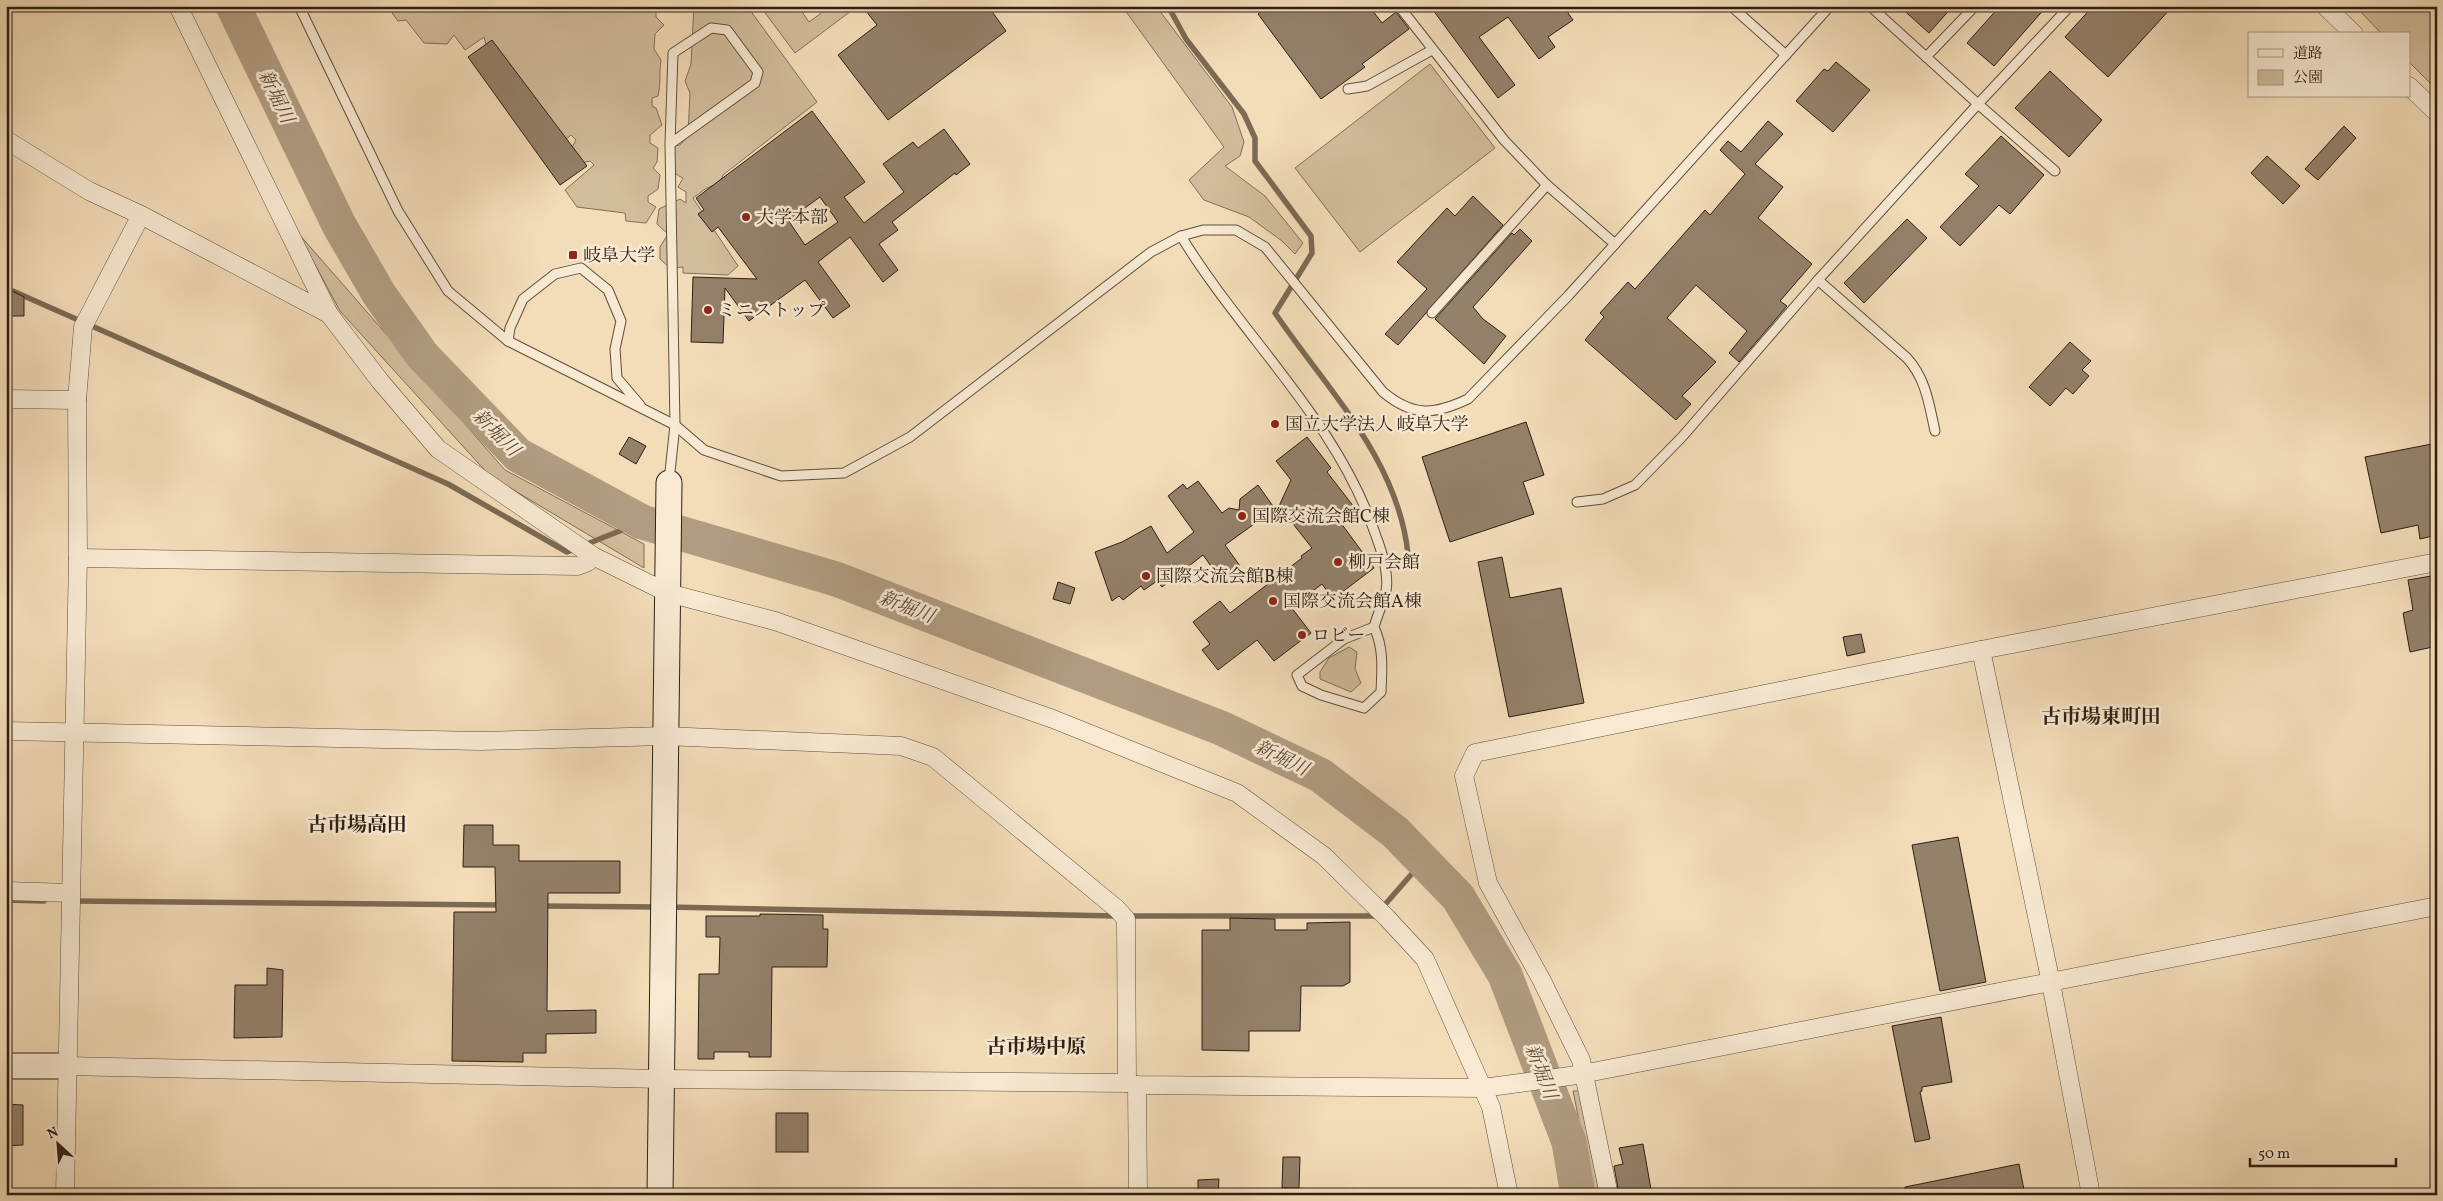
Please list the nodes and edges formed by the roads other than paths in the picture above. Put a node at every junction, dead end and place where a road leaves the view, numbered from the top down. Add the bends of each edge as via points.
1 (178, 6) edge
2 (299, 6) edge
3 (1399, 6) edge
4 (1731, 6) edge
5 (1830, 6) edge
6 (1870, 6) edge
7 (1974, 6) edge
8 (2070, 6) edge
9 (2325, 6) edge
10 (2352, 32) edge
11 (1432, 50) junction
12 (1786, 55) junction
13 (1926, 57) junction
14 (2410, 87) edge
15 (1348, 89) dead end
16 (1978, 104) junction
17 (2437, 113) edge
18 (6, 140) edge
19 (670, 144) junction
20 (2055, 172) dead end
21 (1547, 185) junction
22 (141, 215) junction
23 (1181, 236) junction
24 (1615, 244) junction
25 (1818, 280) junction
26 (1432, 313) dead end
27 (329, 314) junction
28 (508, 342) junction
29 (6, 399) edge
30 (77, 400) junction
31 (643, 408) junction
32 (675, 425) junction
33 (1935, 431) dead end
34 (669, 483) joint
35 (1577, 502) dead end
36 (593, 556) junction
37 (78, 558) junction
38 (2437, 562) edge
39 (668, 588) junction
40 (1374, 627) junction
41 (1981, 650) junction
42 (6, 731) edge
43 (74, 732) junction
44 (665, 736) junction
45 (6, 892) edge
46 (71, 893) junction
47 (2437, 906) edge
48 (2051, 983) junction
49 (6, 1066) edge
50 (66, 1066) junction
51 (1580, 1073) junction
52 (662, 1080) junction
53 (1132, 1084) junction
54 (1488, 1088) junction
55 (65, 1195) edge
56 (660, 1195) edge
57 (1138, 1195) edge
58 (1509, 1195) edge
59 (1609, 1195) edge
60 (2091, 1195) edge

1 - 27 street
2 - 28 lane via 398,211 448,291
3 - 11 lane
4 - 12 lane
5 - 12 lane
6 - 13 lane
7 - 13 lane
8 - 16 lane
9 - 10 street
11 - 15 lane via 1367,86
11 - 21 lane via 1504,140
12 - 24 lane
13 - 16 lane
14 - 17 street
16 - 20 lane
16 - 25 lane
18 - 22 street via 89,191
19 - 19 lane via 755,83 758,72 727,30 710,28 673,53
19 - 32 lane
21 - 24 lane
21 - 26 lane
22 - 27 street
22 - 30 street via 83,327
23 - 24 lane via 1202,230 1236,230 1265,247 1383,392 1398,404 1416,411 1446,409 1468,399
23 - 32 lane via 1151,252 910,437 844,473 780,476 704,450
23 - 40 lane via 1323,430 1366,506 1382,552 1386,590
25 - 33 lane via 1918,370 1926,387
25 - 35 lane via 1682,437 1635,485 1603,499
27 - 36 street via 438,449
28 - 31 lane
28 - 31 lane via 510,328 523,299 555,274 581,268 608,290 621,321 615,349 616,378
29 - 30 street
30 - 37 street
31 - 32 lane
32 - 34 lane
34 - 39 street
36 - 37 street via 578,566
36 - 39 street
37 - 43 street
38 - 41 street
39 - 44 street
39 - 54 street via 775,621 1053,719 1237,793 1324,856 1425,959
40 - 40 lane via 1344,638 1297,675 1302,686 1364,708 1381,692 1383,660
41 - 48 street
41 - 51 street via 1475,754 1464,776 1488,883 1581,1060
42 - 43 street
43 - 44 street via 480,741
43 - 46 street
44 - 52 street
44 - 53 street via 901,746 933,757 1126,919
45 - 46 street
46 - 50 street
47 - 48 street
48 - 51 street
48 - 60 street
49 - 50 street
50 - 52 street
50 - 55 street
51 - 54 street
51 - 59 street
52 - 53 street
52 - 56 street
53 - 54 street
53 - 57 street
54 - 58 street

